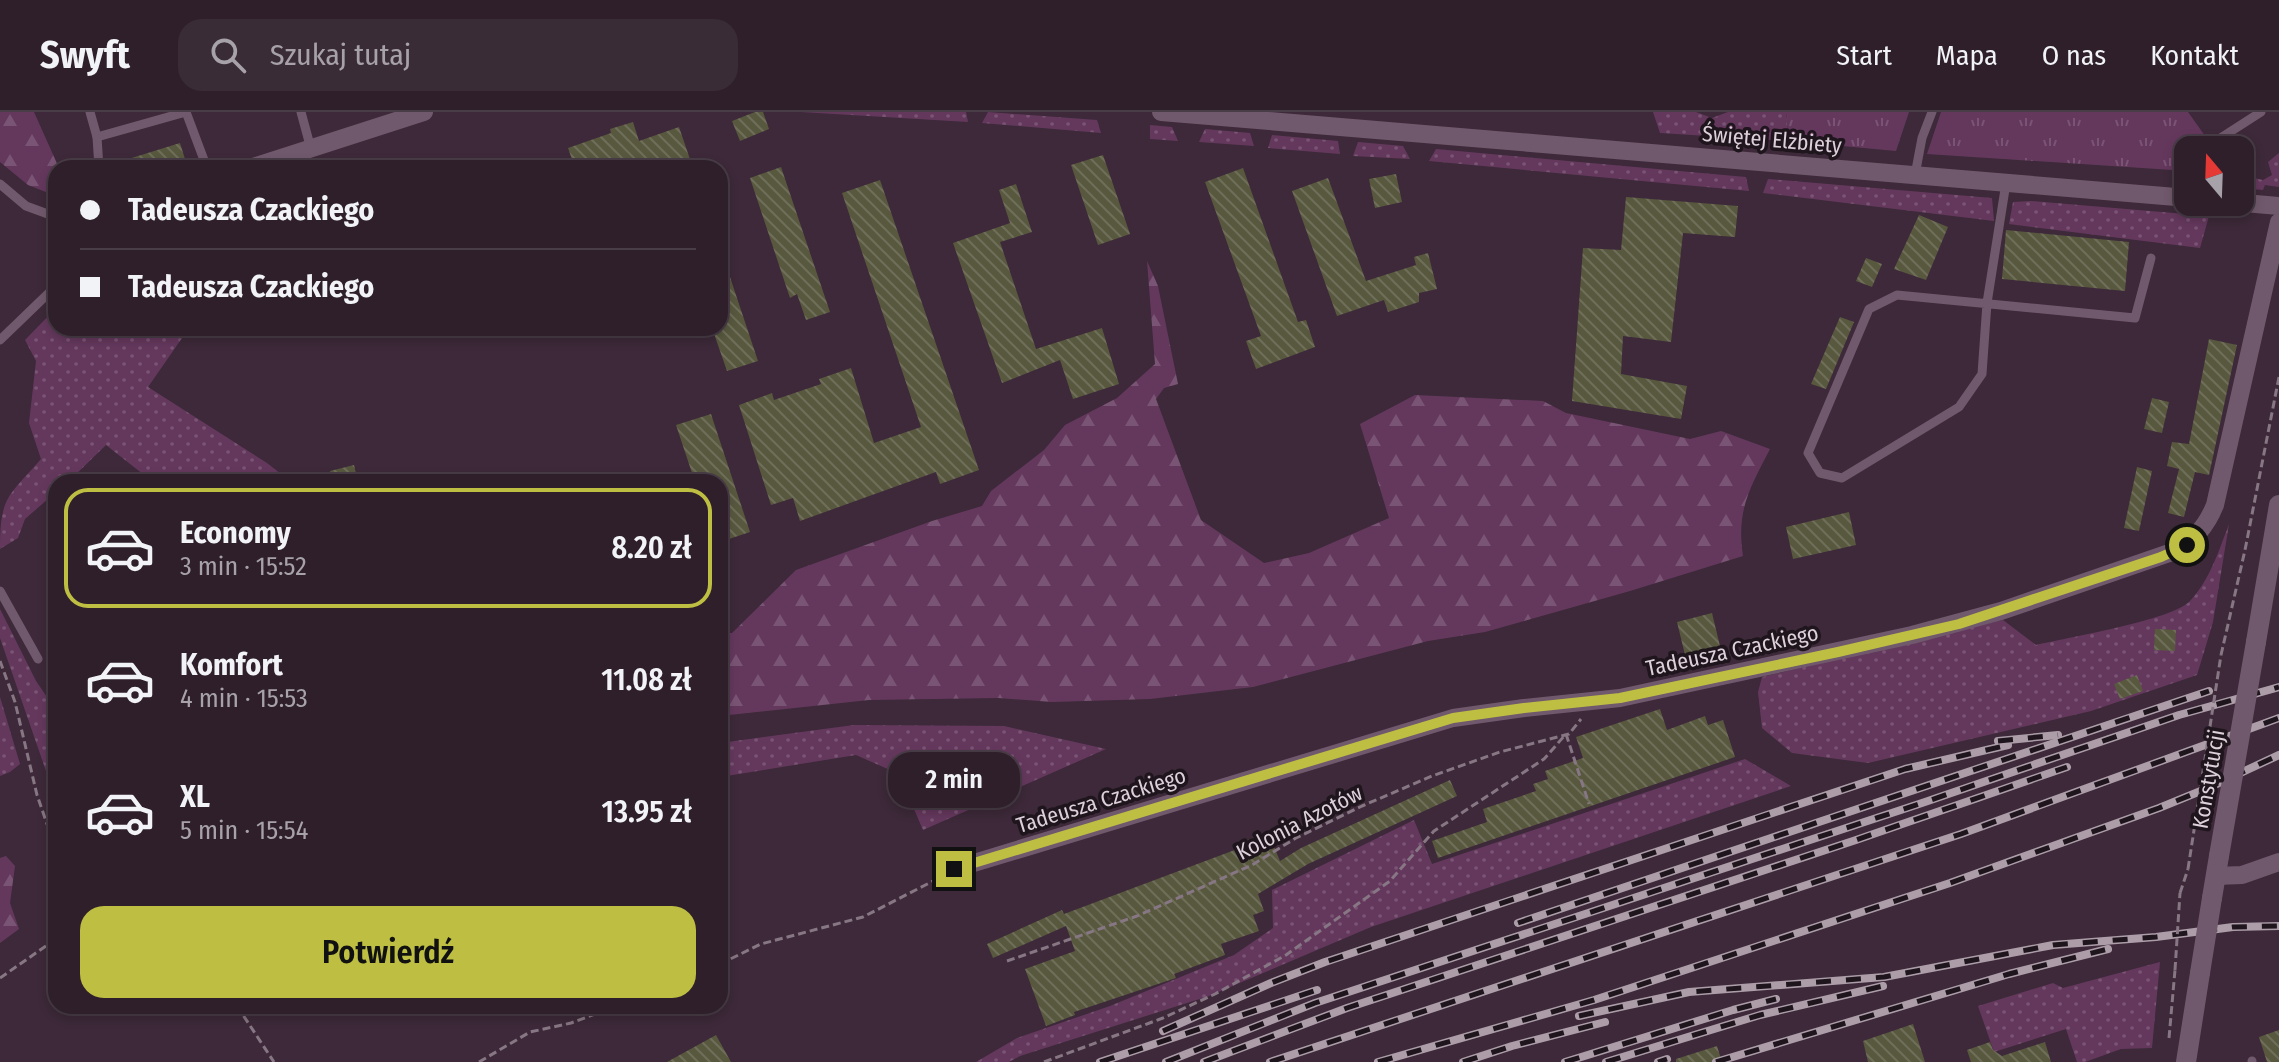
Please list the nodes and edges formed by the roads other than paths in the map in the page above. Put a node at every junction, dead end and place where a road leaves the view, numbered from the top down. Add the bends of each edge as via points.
1 (90, 112) edge
2 (186, 112) edge
3 (301, 112) edge
4 (424, 112) edge
5 (1161, 112) edge
6 (1932, 112) edge
7 (2261, 112) edge
8 (2224, 136) edge
9 (97, 137) junction
10 (311, 149) junction
11 (98, 160) edge
12 (204, 160) edge
13 (276, 160) edge
14 (1915, 175) junction
15 (2006, 183) junction
16 (0, 184) edge
17 (2174, 197) edge
18 (2254, 204) edge
19 (2279, 206) edge
20 (48, 214) edge
21 (2279, 222) edge
22 (2151, 258) dead end
23 (48, 294) edge
24 (1987, 303) junction
25 (0, 340) edge
26 (2279, 505) edge
27 (0, 591) edge
28 (38, 659) dead end
29 (2279, 862) edge
30 (2217, 866) junction
31 (954, 869) road end
32 (2186, 1062) edge

1 - 9 lane
2 - 9 lane
2 - 12 lane
3 - 10 lane
4 - 10 street
5 - 14 street, Świętej Elżbiety
6 - 14 lane
7 - 8 lane
9 - 11 lane
10 - 13 street
14 - 15 street, Świętej Elżbiety
15 - 17 street, Świętej Elżbiety
15 - 24 lane
16 - 20 lane via 26,206
18 - 19 street
21 - 31 street, Tadeusza Czackiego via 2219,491 2210,517 2187,545 1959,624 1641,694 1453,718
22 - 24 lane via 2135,318
23 - 25 lane
24 - 24 lane via 1897,295 1869,309 1808,453 1820,473 1842,478 1959,407 1982,374
26 - 30 street, Konstytucji, bridge
27 - 28 lane
29 - 30 street via 2242,875
30 - 32 street, Konstytucji, bridge

